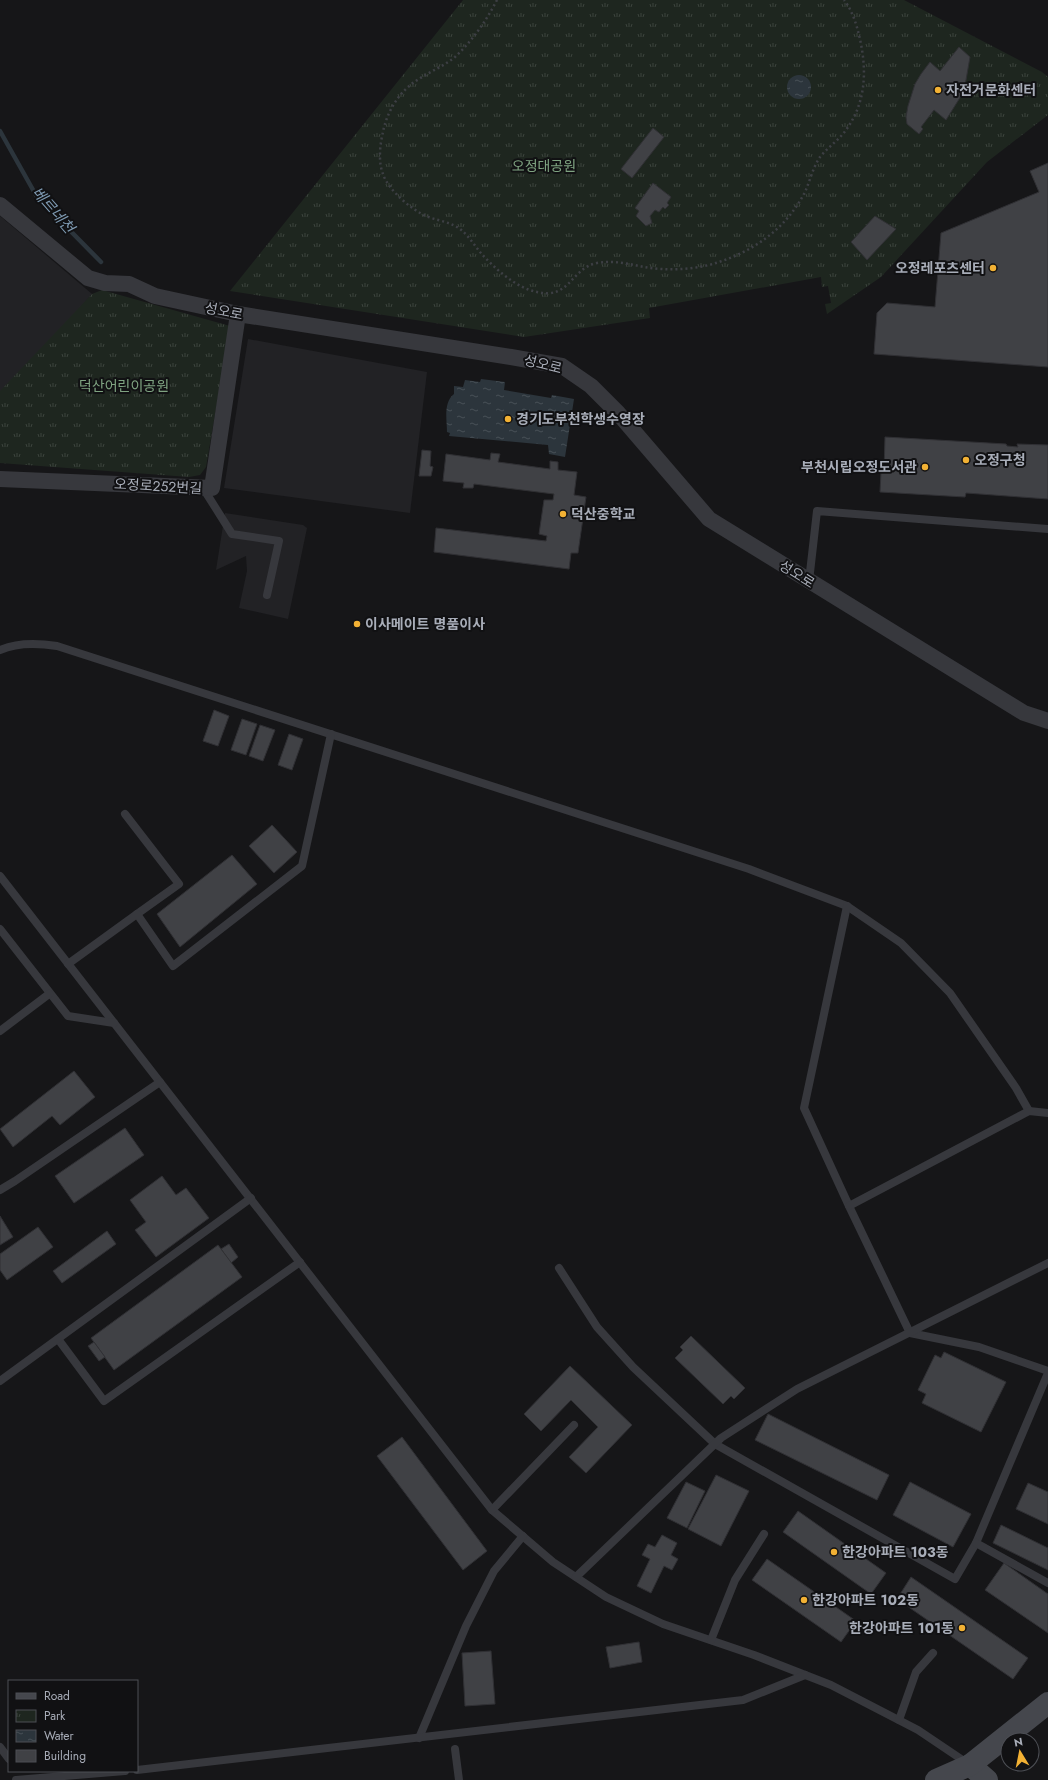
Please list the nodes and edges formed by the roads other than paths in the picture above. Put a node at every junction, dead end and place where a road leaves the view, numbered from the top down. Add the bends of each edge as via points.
1 (0, 205) edge
2 (238, 314) junction
3 (0, 479) edge
4 (203, 487) junction
5 (1048, 529) edge
6 (809, 581) junction
7 (267, 595) dead end
8 (0, 650) edge
9 (1048, 721) edge
10 (332, 734) junction
11 (125, 814) dead end
12 (1, 879) edge
13 (847, 906) junction
14 (137, 914) junction
15 (0, 929) edge
16 (68, 964) junction
17 (49, 994) junction
18 (114, 1023) junction
19 (0, 1031) edge
20 (160, 1082) junction
21 (1029, 1111) junction
22 (1048, 1113) edge
23 (0, 1190) edge
24 (250, 1198) junction
25 (848, 1206) junction
26 (300, 1262) junction
27 (1048, 1263) edge
28 (559, 1268) dead end
29 (910, 1333) junction
30 (58, 1339) junction
31 (1048, 1372) edge
32 (0, 1381) edge
33 (574, 1426) dead end
34 (715, 1444) junction
35 (492, 1510) junction
36 (764, 1534) dead end
37 (523, 1536) junction
38 (976, 1543) junction
39 (576, 1577) junction
40 (1048, 1583) edge
41 (712, 1640) junction
42 (933, 1653) dead end
43 (805, 1675) junction
44 (1048, 1703) edge
45 (899, 1720) junction
46 (419, 1738) junction
47 (0, 1747) edge
48 (455, 1749) dead end
49 (8, 1758) edge
50 (970, 1764) junction
51 (138, 1770) edge
52 (112, 1772) edge
53 (20, 1779) edge
54 (459, 1780) edge
55 (936, 1780) edge
56 (987, 1780) edge

1 - 2 street, 성오로 via 88,278 105,283 130,284 155,296
2 - 4 street, 오정로252번길 via 212,488
2 - 6 street, 성오로 via 562,366 591,386 618,413 709,519
3 - 4 street, 오정로252번길
4 - 7 lane via 232,534 279,542
5 - 6 lane via 817,511
6 - 9 street, 성오로 via 1024,714
8 - 10 lane via 8,646 38,643 57,646
10 - 13 lane via 749,869
10 - 14 lane via 302,866 173,966
11 - 14 lane via 179,884
12 - 16 lane
13 - 21 lane via 902,943 950,993
13 - 25 lane via 804,1108
14 - 16 lane
15 - 17 lane
16 - 18 lane
17 - 18 lane via 68,1016
17 - 19 lane
18 - 20 lane
20 - 23 lane
20 - 24 lane
21 - 22 lane
21 - 25 lane
24 - 26 lane
24 - 30 lane
25 - 29 lane
26 - 30 lane via 104,1401
26 - 35 lane
27 - 29 lane
28 - 34 lane via 597,1327 633,1367
29 - 31 lane via 979,1347
29 - 34 lane via 797,1389
30 - 32 lane
31 - 38 lane
33 - 35 lane
34 - 38 lane via 955,1578
34 - 39 lane
35 - 37 lane
36 - 41 lane via 734,1580
37 - 39 lane via 553,1562
37 - 46 lane via 490,1577 466,1626
38 - 40 lane
39 - 41 lane via 606,1597 663,1624
41 - 43 lane
42 - 45 lane via 916,1672
43 - 45 lane via 831,1685
43 - 46 lane via 743,1700
44 - 50 street
45 - 50 lane
46 - 51 lane
47 - 49 lane
48 - 54 lane
50 - 55 street
50 - 56 street
52 - 53 lane

